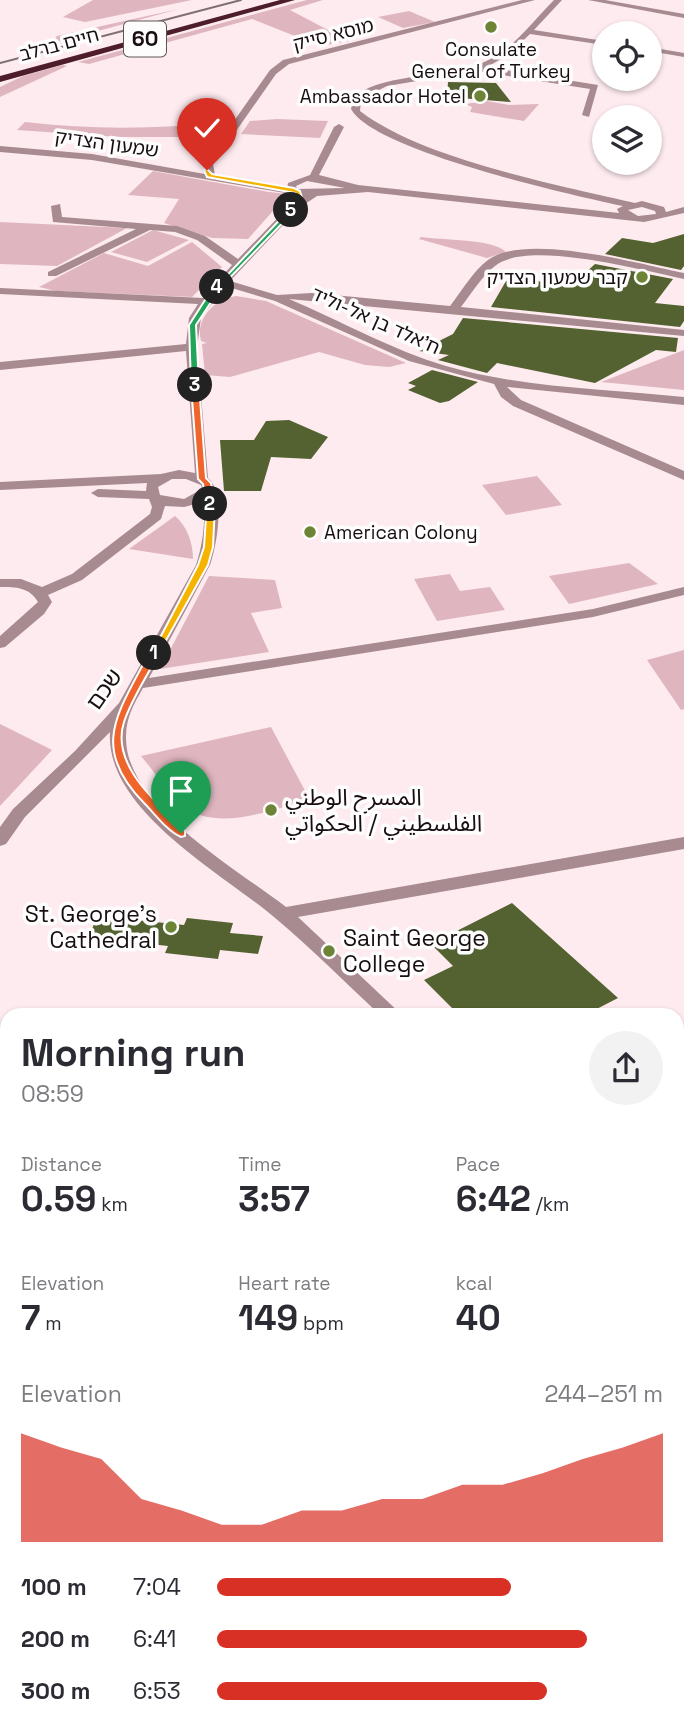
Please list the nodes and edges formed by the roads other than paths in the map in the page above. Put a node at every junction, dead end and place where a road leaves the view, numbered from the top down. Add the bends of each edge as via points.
1 (268, 0) edge
2 (290, 0) edge
3 (552, 0) edge
4 (558, 0) edge
5 (592, 0) edge
6 (531, 4) edge
7 (544, 13) junction
8 (684, 16) edge
9 (530, 28) junction
10 (592, 41) edge
11 (662, 52) edge
12 (684, 55) edge
13 (475, 68) junction
14 (0, 72) edge
15 (0, 79) edge
16 (586, 115) dead end
17 (339, 127) dead end
18 (0, 149) edge
19 (210, 176) junction
20 (313, 178) junction
21 (332, 186) junction
22 (295, 191) junction
23 (314, 194) junction
24 (652, 205) junction
25 (56, 206) dead end
26 (295, 206) junction
27 (629, 206) junction
28 (684, 208) edge
29 (581, 213) junction
30 (661, 215) junction
31 (632, 217) junction
32 (150, 226) junction
33 (239, 265) junction
34 (52, 274) dead end
35 (684, 276) edge
36 (222, 282) junction
37 (0, 291) edge
38 (275, 296) junction
39 (205, 301) junction
40 (453, 310) junction
41 (684, 333) edge
42 (191, 347) junction
43 (0, 366) edge
44 (498, 380) junction
45 (684, 401) edge
46 (198, 440) junction
47 (177, 475) junction
48 (684, 476) edge
49 (161, 478) junction
50 (205, 484) junction
51 (0, 486) edge
52 (0, 498) edge
53 (159, 499) junction
54 (209, 538) junction
55 (0, 583) edge
56 (684, 591) edge
57 (41, 593) junction
58 (0, 644) edge
59 (136, 684) junction
60 (126, 705) junction
61 (0, 839) edge
62 (684, 843) edge
63 (282, 914) junction
64 (384, 1008) edge

1 - 14 highway, חיים ברלב / 60
2 - 15 highway, חיים ברלב / 60
3 - 6 street
4 - 7 street
5 - 8 street
6 - 7 street
6 - 9 street
6 - 19 street, מוסא סייק via 286,62 273,72 208,164
7 - 9 street
9 - 10 street
9 - 13 street via 492,62
11 - 12 street
13 - 16 street via 595,87
13 - 27 street via 379,86 357,98 355,109 380,129 458,159
17 - 20 street
18 - 19 street, שמעון הצדיק via 92,157
19 - 22 street, שמעון הצדיק
20 - 21 street
20 - 22 street via 294,182
21 - 23 street
21 - 29 street
22 - 23 street, שמעון הצדיק
22 - 26 street
23 - 26 street, שכם
24 - 27 street
24 - 28 street
24 - 30 street
25 - 32 street via 57,220
26 - 33 street, שכם
27 - 29 street
27 - 31 street via 625,214
28 - 30 street
29 - 31 street
30 - 31 street
32 - 33 street via 201,238
32 - 34 street
33 - 36 street, שכם
35 - 40 street via 563,252 519,253 492,262
36 - 38 street, ח'אלד בן אל-וליד
36 - 39 street, שכם
37 - 39 street
38 - 40 street
38 - 44 street, ח'אלד בן אל-וליד via 416,360
39 - 42 street, שכם via 192,325
40 - 41 street
42 - 43 street
42 - 46 street, שכם
44 - 45 street, ח'אלד בן אל-וליד
44 - 48 street via 505,394 517,403
46 - 47 street
46 - 50 street, שכם
47 - 49 street
47 - 50 street
49 - 51 street
49 - 53 street via 151,486
50 - 53 street via 195,501
50 - 54 street, שכם
52 - 53 street via 114,493
53 - 54 street via 196,517
53 - 57 street via 156,516 77,577
54 - 59 street, שכם via 203,565
55 - 57 street via 30,585
56 - 59 street via 593,613
57 - 58 street via 45,602 39,611
59 - 60 street, שכם
60 - 61 street, שכם
60 - 63 street via 118,723 117,743 132,784 181,833
62 - 63 street
63 - 64 street

